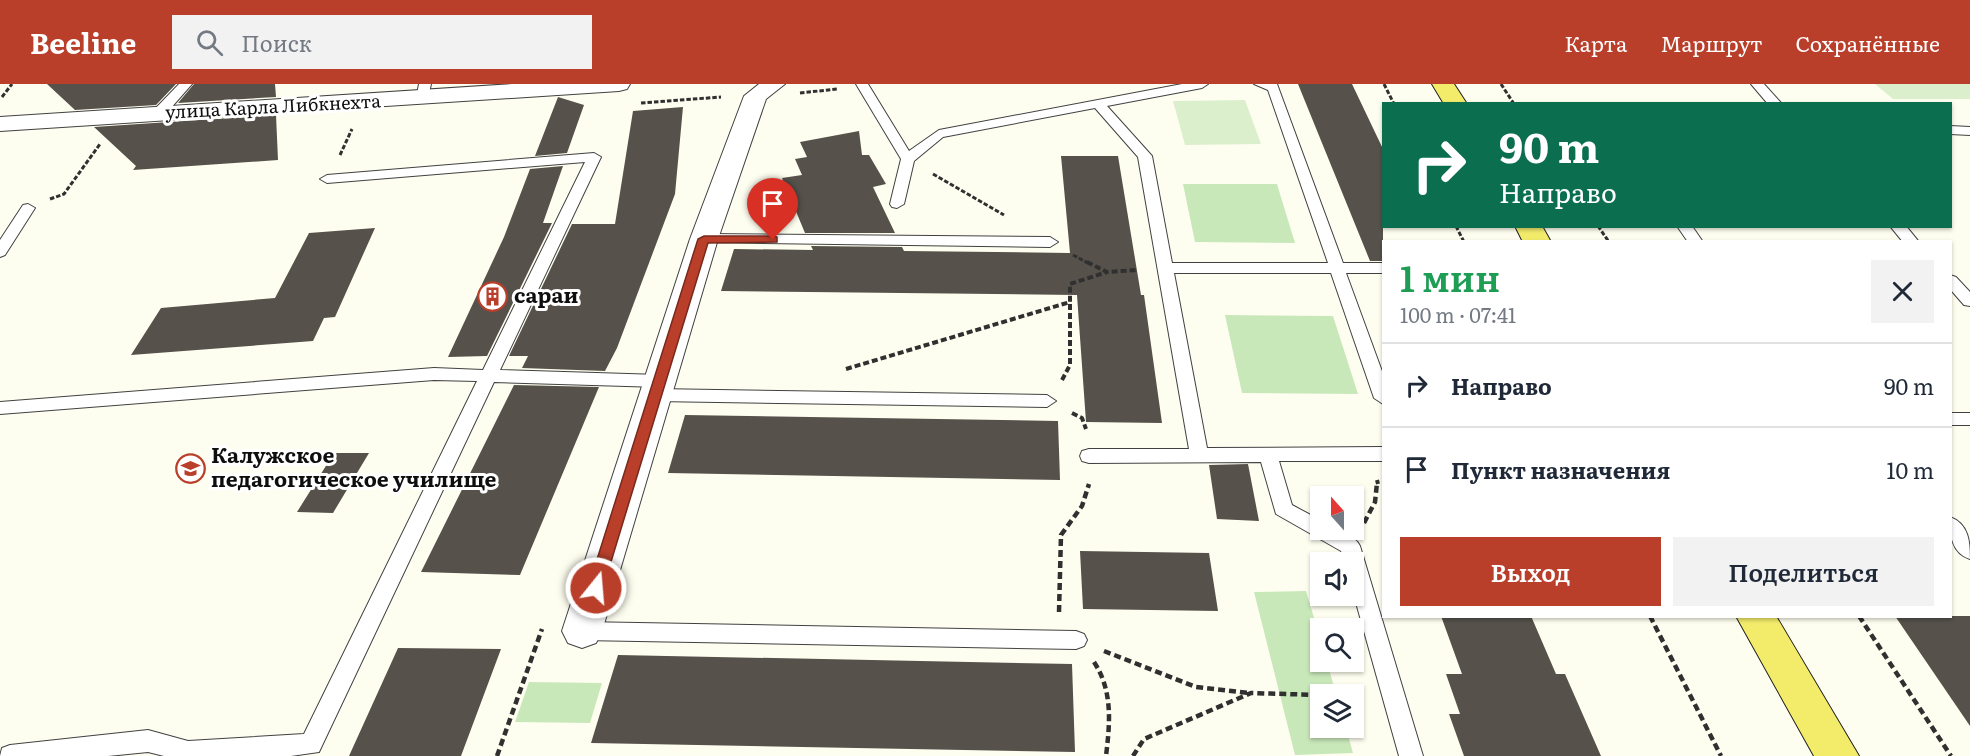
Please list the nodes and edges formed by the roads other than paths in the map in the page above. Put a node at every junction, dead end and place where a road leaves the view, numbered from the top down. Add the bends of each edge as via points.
1 (186, 84) edge
2 (619, 84) edge
3 (774, 84) edge
4 (862, 84) edge
5 (1202, 84) edge
6 (1260, 84) edge
7 (1443, 84) edge
8 (1757, 84) edge
9 (423, 91) edge
10 (1455, 102) edge
11 (1774, 102) edge
12 (1098, 104) junction
13 (158, 114) junction
14 (0, 124) edge
15 (1952, 130) edge
16 (1970, 130) edge
17 (908, 159) junction
18 (327, 179) road end
19 (897, 204) dead end
20 (28, 208) road end
21 (1899, 228) edge
22 (704, 239) junction
23 (1910, 240) edge
24 (1050, 242) dead end
25 (0, 252) edge
26 (1167, 268) junction
27 (1336, 268) junction
28 (1382, 268) edge
29 (1952, 282) edge
30 (1970, 301) edge
31 (489, 377) junction
32 (658, 388) junction
33 (1382, 395) edge
34 (1047, 401) road end
35 (0, 408) edge
36 (1952, 419) edge
37 (1970, 419) edge
38 (1268, 454) junction
39 (1375, 454) edge
40 (1199, 455) junction
41 (1089, 456) road end
42 (1952, 528) edge
43 (1970, 551) edge
44 (1756, 618) edge
45 (582, 630) joint
46 (1076, 640) road end
47 (187, 754) edge
48 (10, 756) edge
49 (1411, 756) edge
50 (1836, 756) edge

1 - 13 lane
2 - 9 street, улица Карла Либкнехта
3 - 22 street via 756,96
4 - 17 lane
5 - 12 lane
6 - 27 lane via 1273,87
7 - 10 main road
8 - 11 lane
9 - 13 street, улица Карла Либкнехта via 366,102
12 - 17 lane via 939,134
12 - 26 lane via 1145,156
13 - 14 street, улица Карла Либкнехта
15 - 16 lane
17 - 19 lane
18 - 31 lane via 594,157
20 - 25 lane
21 - 23 lane
22 - 24 lane
22 - 32 street
26 - 27 lane
26 - 40 lane
27 - 28 lane
27 - 33 lane
29 - 30 lane
31 - 32 lane
31 - 35 lane via 434,374
31 - 47 lane via 311,744
32 - 34 lane
32 - 45 street
36 - 37 lane
38 - 39 lane
38 - 40 lane
38 - 49 lane via 1283,509 1350,546
40 - 41 lane
42 - 43 lane
44 - 50 main road
45 - 46 lane
47 - 48 lane via 148,741

